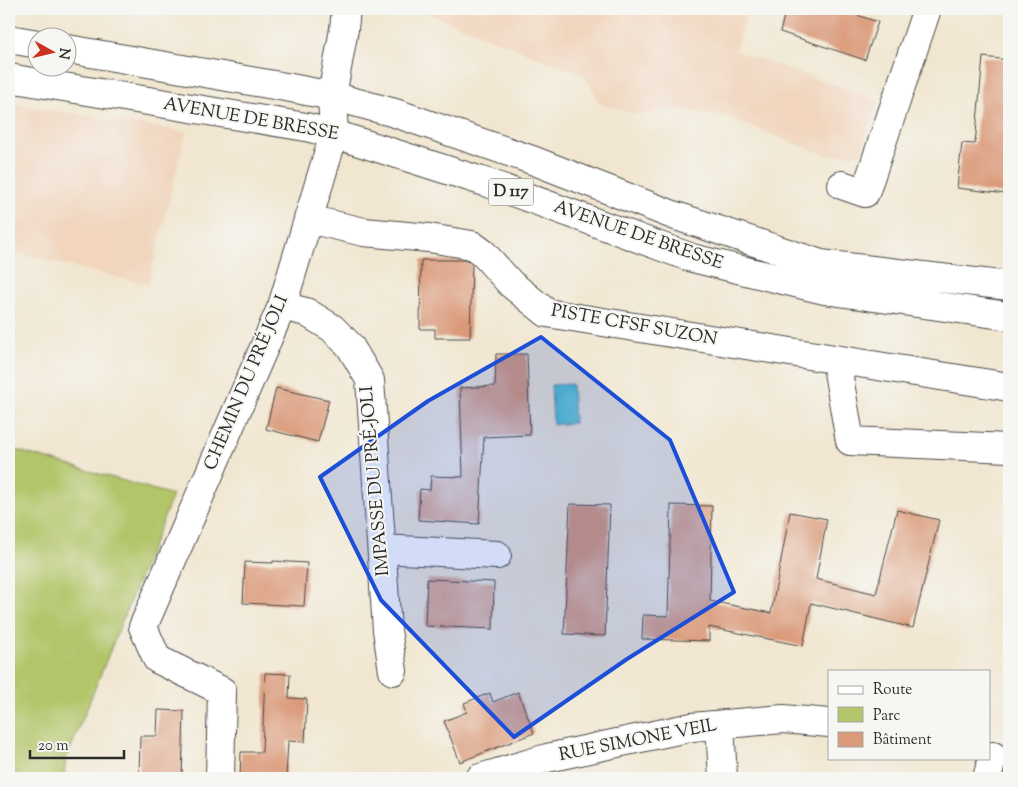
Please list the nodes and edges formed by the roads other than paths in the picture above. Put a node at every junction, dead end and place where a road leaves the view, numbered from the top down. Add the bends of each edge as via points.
1 (346, 9) edge
2 (927, 9) edge
3 (9, 39) edge
4 (28, 42) edge
5 (78, 51) edge
6 (9, 78) edge
7 (332, 96) junction
8 (334, 134) junction
9 (842, 185) dead end
10 (308, 219) junction
11 (1009, 286) edge
12 (282, 306) junction
13 (1009, 316) edge
14 (836, 360) junction
15 (1009, 387) edge
16 (1009, 448) edge
17 (382, 549) junction
18 (497, 555) dead end
19 (393, 671) dead end
20 (828, 723) edge
21 (720, 725) junction
22 (220, 778) edge
23 (480, 778) edge
24 (723, 778) edge

1 - 7 main road
2 - 9 main road via 865,193
3 - 4 main road
5 - 7 main road, AVENUE DE BRESSE / D 117
6 - 8 main road, AVENUE DE BRESSE / D 117
7 - 8 main road
7 - 11 main road, AVENUE DE BRESSE / D 117 via 395,113 504,150 673,215 822,264
8 - 10 main road, CHEMIN DU PRÉ JOLI
8 - 13 main road, AVENUE DE BRESSE / D 117 via 490,184 692,258 824,290
10 - 12 main road, CHEMIN DU PRÉ JOLI
10 - 14 main road, PISTE CFSF SUZON via 364,232 472,244 511,284 547,313
12 - 17 main road, IMPASSE DU PRÉ-JOLI via 306,312 332,328 350,346 370,380
12 - 22 main road, CHEMIN DU PRÉ JOLI via 143,627 157,660 222,691
14 - 15 main road, PISTE CFSF SUZON
14 - 16 main road via 850,441
17 - 18 main road
17 - 19 main road, IMPASSE DU PRÉ-JOLI
20 - 21 main road, RUE SIMONE VEIL via 783,719
21 - 23 main road, RUE SIMONE VEIL via 692,727 599,746
21 - 24 main road

